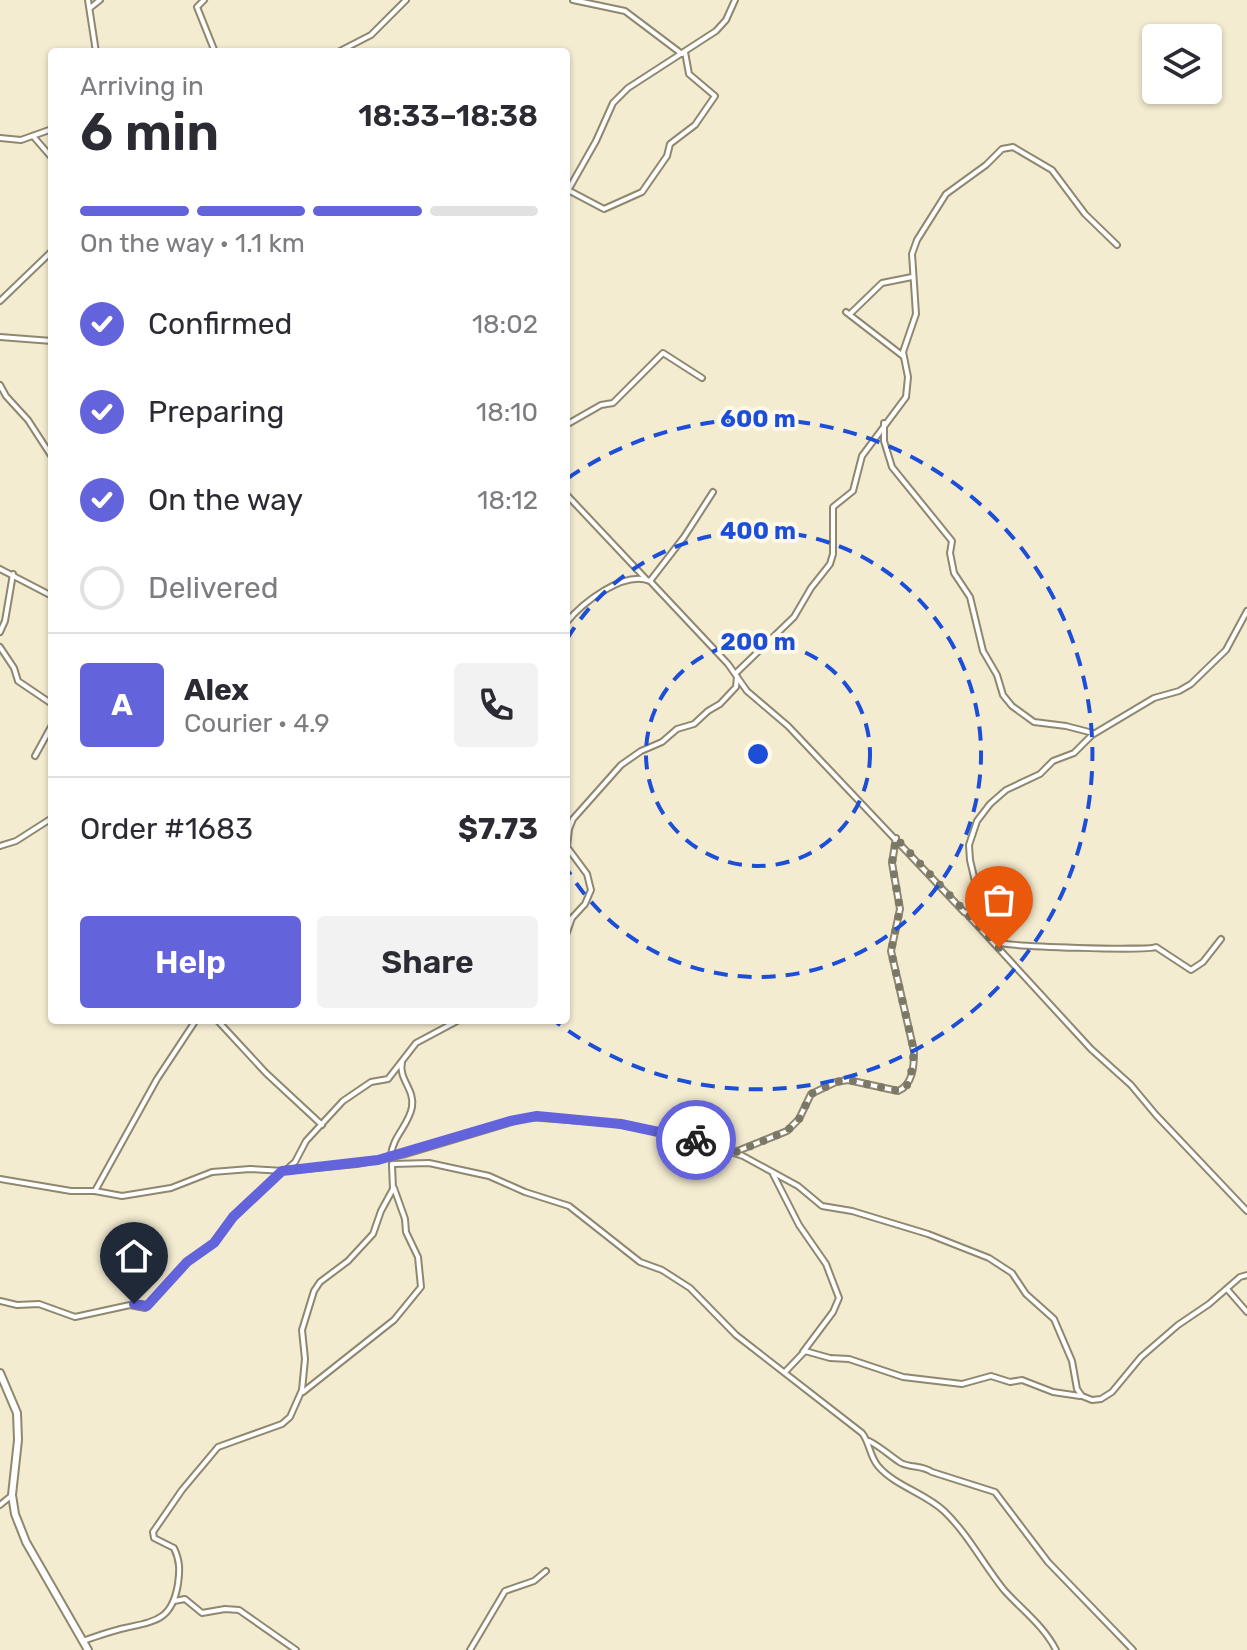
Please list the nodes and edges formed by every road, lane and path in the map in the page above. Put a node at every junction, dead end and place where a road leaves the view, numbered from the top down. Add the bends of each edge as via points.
1 (88, 0) edge
2 (100, 0) edge
3 (204, 0) edge
4 (406, 0) edge
5 (573, 0) edge
6 (735, 0) edge
7 (90, 8) junction
8 (95, 48) edge
9 (213, 48) edge
10 (346, 48) edge
11 (683, 53) junction
12 (48, 130) edge
13 (33, 136) junction
14 (0, 138) edge
15 (48, 153) edge
16 (570, 187) edge
17 (570, 193) edge
18 (1117, 245) dead end
19 (48, 255) edge
20 (912, 277) junction
21 (0, 301) edge
22 (0, 337) edge
23 (48, 341) edge
24 (903, 356) junction
25 (702, 378) dead end
26 (0, 385) edge
27 (0, 395) edge
28 (8, 399) junction
29 (570, 423) edge
30 (884, 423) junction
31 (48, 451) edge
32 (713, 492) dead end
33 (570, 498) edge
34 (0, 569) edge
35 (13, 574) junction
36 (648, 581) junction
37 (48, 594) edge
38 (1247, 611) edge
39 (570, 618) edge
40 (0, 632) edge
41 (0, 647) edge
42 (737, 674) junction
43 (48, 701) edge
44 (48, 732) edge
45 (1095, 733) junction
46 (35, 756) dead end
47 (48, 821) edge
48 (570, 826) edge
49 (896, 838) junction
50 (0, 846) edge
51 (570, 851) edge
52 (965, 913) junction
53 (570, 925) edge
54 (1221, 939) dead end
55 (994, 941) junction
56 (193, 1024) edge
57 (221, 1024) edge
58 (452, 1024) edge
59 (402, 1062) junction
60 (322, 1125) junction
61 (734, 1153) junction
62 (391, 1157) junction
63 (392, 1164) junction
64 (283, 1171) junction
65 (772, 1172) junction
66 (0, 1179) edge
67 (393, 1186) junction
68 (95, 1191) junction
69 (1247, 1211) edge
70 (1247, 1275) edge
71 (1227, 1289) junction
72 (0, 1301) edge
73 (1247, 1312) edge
74 (803, 1352) junction
75 (785, 1372) junction
76 (0, 1373) edge
77 (301, 1394) junction
78 (1082, 1396) junction
79 (867, 1440) junction
80 (12, 1495) junction
81 (0, 1505) edge
82 (546, 1571) dead end
83 (174, 1601) junction
84 (83, 1641) junction
85 (88, 1650) edge
86 (296, 1650) edge
87 (470, 1650) edge
88 (1056, 1650) edge
89 (1133, 1650) edge

1 - 7 street
2 - 7 street
3 - 9 street via 197,7
4 - 10 street via 374,33
5 - 11 street via 625,11
6 - 11 street via 720,27
7 - 8 street
11 - 16 street via 616,99
11 - 17 street via 689,74 715,96 695,125 670,144 642,192 604,209
12 - 13 street
13 - 14 street
13 - 15 street
18 - 20 street via 1052,170 1006,147 940,202 913,249
19 - 21 street
20 - 24 street via 916,318
20 - 24 street via 885,281 848,313
22 - 23 street
24 - 30 street via 907,394
25 - 29 street via 663,353 613,403
26 - 28 street
27 - 28 street
28 - 31 street
30 - 42 street via 859,461 853,491 833,507 830,564 794,617
30 - 45 street via 892,467 951,540 956,579 970,597 983,651 1003,695 1034,722
32 - 36 street
33 - 36 street
34 - 35 street
35 - 37 street
35 - 40 street
36 - 39 street via 632,578 618,584
36 - 42 street
38 - 45 street via 1226,650 1200,677
41 - 43 street via 18,681
42 - 48 street via 736,687 720,704 621,765
42 - 49 street via 747,691
44 - 46 street
45 - 52 street via 1074,753 1003,792 982,813 969,852 981,907 975,915
47 - 50 street
49 - 52 street
49 - 61 street via 892,863 900,909 891,951 914,1051 908,1084 898,1091 848,1080 829,1085 811,1094 787,1131
51 - 53 street via 592,885
52 - 55 street
54 - 55 street via 1192,970 1155,947
55 - 69 street
56 - 68 street
57 - 60 street
58 - 59 street via 418,1042
59 - 60 street via 388,1079 371,1082 349,1096
59 - 62 street via 412,1107
60 - 64 street
61 - 62 street via 621,1124 537,1116
61 - 65 street
62 - 63 street
62 - 64 street
63 - 67 street
63 - 75 street via 429,1163 489,1176 569,1206 640,1262 690,1288 729,1329
64 - 68 street via 212,1172 171,1188 130,1195
64 - 72 street via 145,1308 130,1305 75,1317 39,1304
65 - 74 street via 826,1264 839,1298
65 - 78 street via 822,1206 928,1234 1007,1268 1030,1299 1054,1319
66 - 68 street
67 - 77 street via 373,1234 314,1291 303,1323
67 - 77 street via 418,1257 420,1289 394,1320
70 - 71 street
71 - 73 street
71 - 78 street via 1141,1357 1108,1396
74 - 75 street
74 - 78 street via 849,1359 903,1377 962,1384 991,1376
75 - 79 street
76 - 80 street via 17,1413
77 - 83 street via 287,1421 216,1450 153,1532 177,1555
79 - 88 street via 876,1464 942,1509 1004,1590 1045,1630
79 - 89 street via 903,1464 995,1492 1048,1562
80 - 81 street
80 - 84 street via 26,1542
82 - 87 street via 505,1591
83 - 84 street via 151,1623
83 - 86 street via 185,1599 202,1613 239,1610
84 - 85 street

